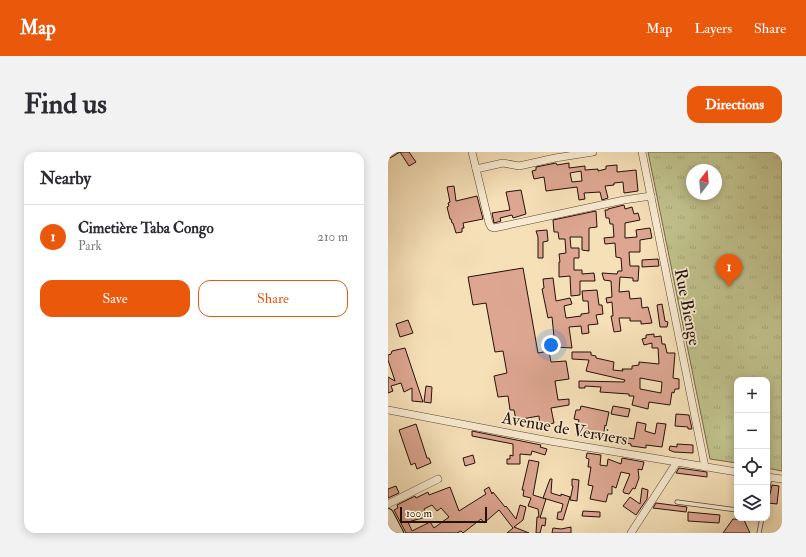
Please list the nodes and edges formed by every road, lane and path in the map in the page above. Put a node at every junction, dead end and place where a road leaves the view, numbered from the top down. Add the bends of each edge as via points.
1 (472, 152) edge
2 (593, 152) edge
3 (642, 152) edge
4 (476, 169) junction
5 (651, 196) junction
6 (388, 410) edge
7 (677, 462) junction
8 (705, 467) junction
9 (734, 472) edge
10 (770, 477) edge
11 (438, 479) dead end
12 (782, 479) edge
13 (677, 502) dead end
14 (388, 504) edge
15 (734, 510) edge
16 (388, 514) edge
17 (762, 521) edge
18 (397, 533) edge
19 (631, 533) edge
20 (760, 533) edge

1 - 4 street
2 - 4 street via 519,166 503,163
3 - 5 street, Rue Bienge
4 - 5 street via 491,227 494,228
5 - 8 street, Rue Bienge
6 - 7 street, Avenue de Verviers
7 - 8 street, Avenue de Verviers
7 - 19 street
8 - 9 street, Avenue de Verviers
10 - 12 street
11 - 14 street
13 - 15 lane
16 - 18 main road
17 - 20 lane

